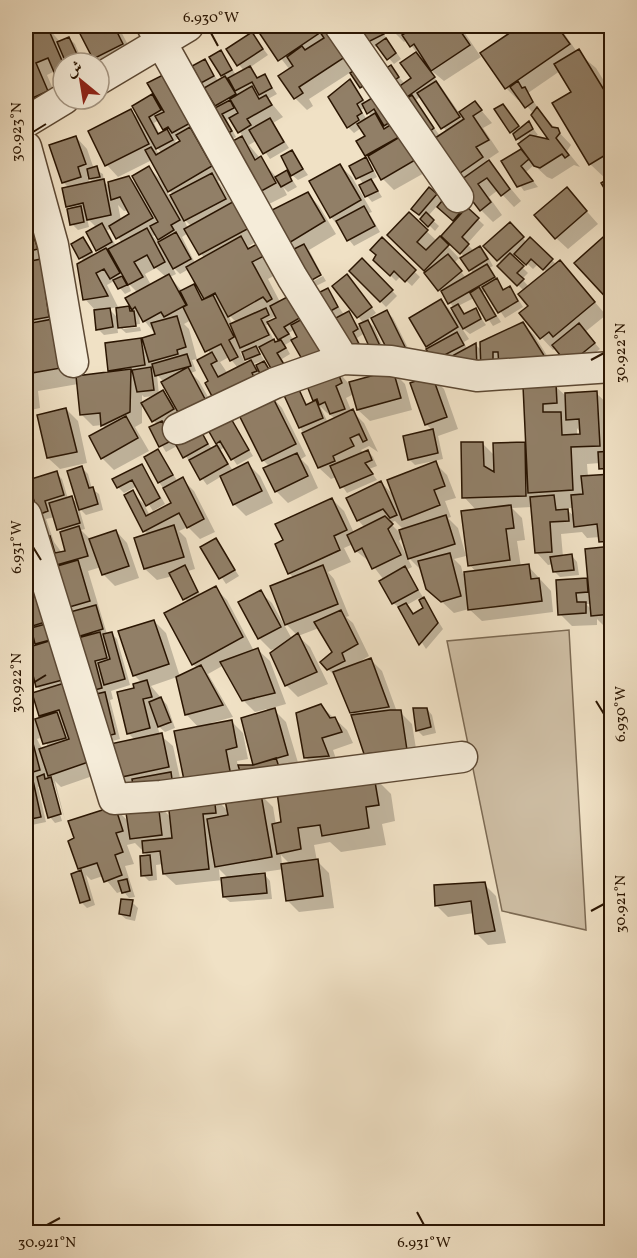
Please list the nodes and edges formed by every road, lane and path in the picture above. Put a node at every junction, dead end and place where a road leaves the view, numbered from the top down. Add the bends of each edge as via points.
1 (188, 26) edge
2 (340, 26) edge
3 (156, 34) edge
4 (111, 70) edge
5 (51, 107) edge
6 (26, 122) edge
7 (26, 147) edge
8 (458, 197) dead end
9 (343, 359) junction
10 (73, 362) dead end
11 (612, 367) edge
12 (178, 429) dead end
13 (26, 515) edge
14 (462, 756) dead end

1 - 3 street
2 - 8 street
3 - 4 street
3 - 9 street via 292,277
5 - 6 street
7 - 10 street via 53,245
9 - 11 street via 391,361 477,376
9 - 12 street via 275,383
13 - 14 street via 114,799

